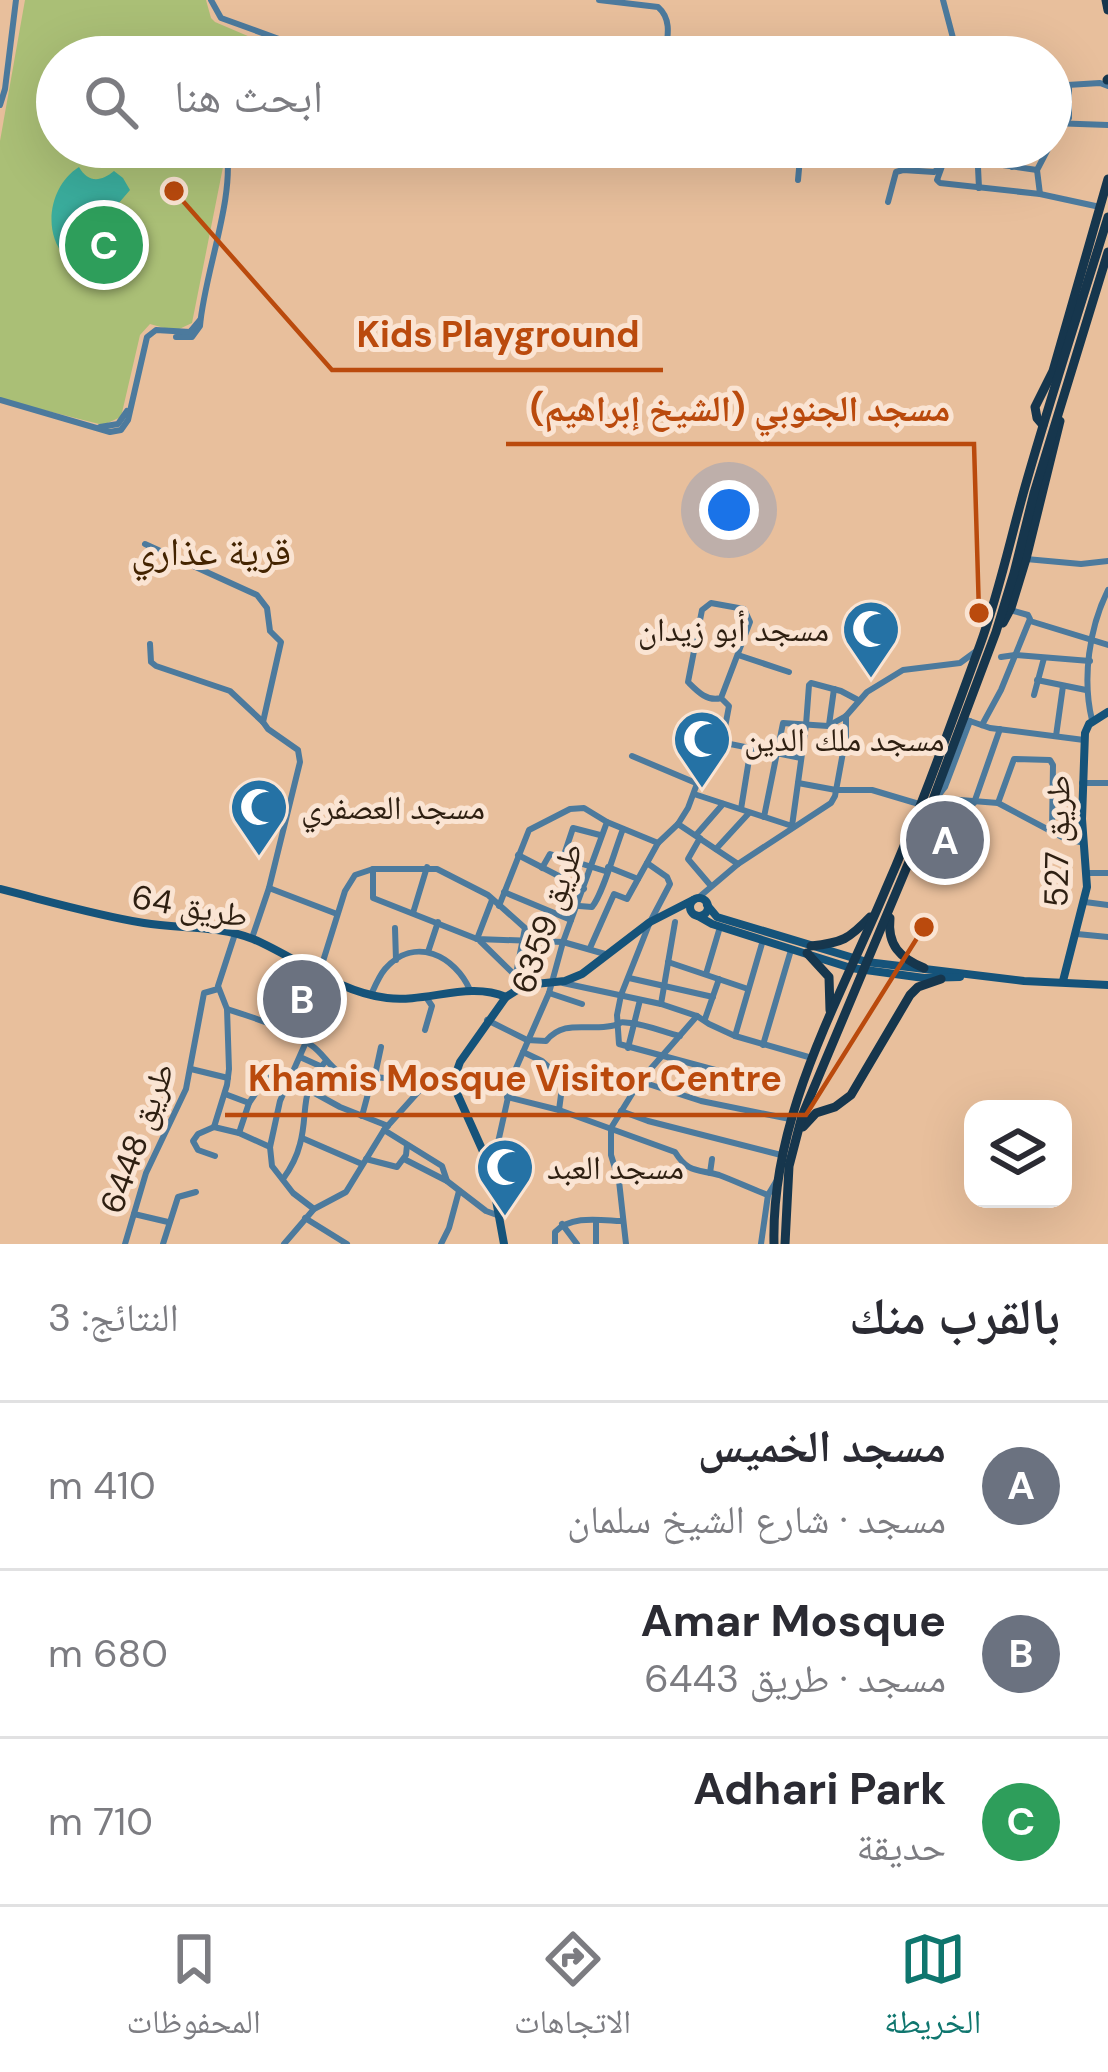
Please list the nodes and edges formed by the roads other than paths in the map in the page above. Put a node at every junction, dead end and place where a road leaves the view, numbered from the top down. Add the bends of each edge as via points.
1 (16, 0) edge
2 (211, 0) edge
3 (599, 0) edge
4 (943, 0) edge
5 (1106, 0) edge
6 (1108, 10) edge
7 (271, 36) edge
8 (667, 36) edge
9 (952, 36) edge
10 (1106, 83) edge
11 (1072, 85) edge
12 (0, 105) edge
13 (1072, 124) edge
14 (1108, 125) edge
15 (227, 168) edge
16 (799, 168) edge
17 (977, 168) edge
18 (1020, 168) edge
19 (940, 169) joint
20 (1036, 170) joint
21 (1108, 179) edge
22 (798, 180) dead end
23 (979, 188) junction
24 (1040, 194) junction
25 (888, 202) dead end
26 (1104, 212) edge
27 (1108, 251) edge
28 (0, 400) edge
29 (1058, 414) junction
30 (145, 544) dead end
31 (1026, 559) junction
32 (1108, 561) edge
33 (1108, 590) edge
34 (1010, 610) junction
35 (1030, 621) junction
36 (996, 632) junction
37 (1093, 640) junction
38 (150, 644) dead end
39 (1108, 645) edge
40 (979, 649) junction
41 (738, 655) junction
42 (1016, 655) junction
43 (1001, 657) dead end
44 (1044, 658) junction
45 (1090, 661) junction
46 (951, 664) junction
47 (788, 672) dead end
48 (1037, 680) junction
49 (966, 683) junction
50 (1064, 686) junction
51 (834, 689) junction
52 (1086, 690) junction
53 (1034, 695) dead end
54 (721, 698) junction
55 (858, 700) junction
56 (1089, 706) junction
57 (1106, 713) edge
58 (846, 716) junction
59 (967, 720) junction
60 (263, 722) junction
61 (1093, 722) junction
62 (806, 725) junction
63 (829, 725) junction
64 (982, 725) junction
65 (1000, 729) junction
66 (1056, 736) junction
67 (1084, 740) junction
68 (725, 743) junction
69 (752, 748) junction
70 (775, 752) junction
71 (632, 756) dead end
72 (801, 758) junction
73 (696, 783) junction
74 (798, 783) junction
75 (1082, 783) junction
76 (1108, 784) edge
77 (836, 793) junction
78 (694, 794) junction
79 (935, 798) junction
80 (974, 803) junction
81 (998, 803) junction
82 (723, 804) junction
83 (920, 804) junction
84 (745, 811) junction
85 (764, 817) junction
86 (607, 822) junction
87 (678, 824) junction
88 (792, 826) junction
89 (623, 829) junction
90 (1052, 830) junction
91 (600, 836) junction
92 (698, 836) junction
93 (658, 843) junction
94 (1084, 843) junction
95 (716, 849) junction
96 (518, 855) junction
97 (563, 858) junction
98 (647, 863) junction
99 (738, 864) junction
100 (422, 868) junction
101 (542, 868) junction
102 (591, 868) junction
103 (373, 869) junction
104 (607, 869) junction
105 (1087, 873) junction
106 (1108, 873) edge
107 (638, 879) junction
108 (711, 886) junction
109 (269, 888) junction
110 (0, 889) edge
111 (584, 889) junction
112 (504, 892) junction
113 (598, 901) junction
114 (701, 901) junction
115 (893, 902) junction
116 (1085, 902) junction
117 (495, 903) junction
118 (608, 905) junction
119 (1108, 905) edge
120 (579, 906) junction
121 (878, 909) junction
122 (413, 913) junction
123 (337, 914) junction
124 (694, 914) junction
125 (571, 920) junction
126 (438, 922) junction
127 (650, 922) junction
128 (676, 922) dead end
129 (720, 927) junction
130 (395, 928) dead end
131 (236, 934) junction
132 (1077, 934) junction
133 (1108, 937) edge
134 (252, 938) junction
135 (477, 939) junction
136 (764, 940) junction
137 (523, 941) junction
138 (563, 942) junction
139 (590, 948) junction
140 (792, 948) junction
141 (809, 950) junction
142 (428, 953) junction
143 (605, 954) junction
144 (396, 960) junction
145 (668, 962) junction
146 (859, 965) junction
147 (924, 968) junction
148 (515, 974) junction
149 (706, 974) junction
150 (321, 975) junction
151 (967, 976) junction
152 (629, 978) junction
153 (718, 979) junction
154 (940, 979) junction
155 (553, 981) junction
156 (1063, 981) junction
157 (525, 985) junction
158 (1108, 985) edge
159 (664, 986) junction
160 (218, 989) junction
161 (748, 989) junction
162 (470, 990) junction
163 (549, 993) junction
164 (371, 994) junction
165 (621, 995) junction
166 (506, 997) junction
167 (426, 998) junction
168 (712, 998) junction
169 (640, 1000) junction
170 (582, 1004) dead end
171 (661, 1004) junction
172 (227, 1009) junction
173 (701, 1017) junction
174 (830, 1017) junction
175 (487, 1020) junction
176 (618, 1023) junction
177 (635, 1024) junction
178 (425, 1030) dead end
179 (680, 1036) junction
180 (735, 1036) junction
181 (527, 1040) junction
182 (546, 1041) junction
183 (306, 1042) junction
184 (763, 1045) junction
185 (381, 1047) dead end
186 (628, 1048) junction
187 (522, 1051) junction
188 (662, 1055) junction
189 (300, 1057) junction
190 (812, 1058) junction
191 (542, 1061) junction
192 (323, 1064) junction
193 (190, 1068) junction
194 (374, 1075) junction
195 (229, 1078) junction
196 (746, 1078) dead end
197 (290, 1079) junction
198 (428, 1081) junction
199 (640, 1081) junction
200 (455, 1086) junction
201 (309, 1089) junction
202 (225, 1094) junction
203 (507, 1097) junction
204 (249, 1103) junction
205 (560, 1110) junction
206 (621, 1111) junction
207 (362, 1116) junction
208 (790, 1119) junction
209 (214, 1127) junction
210 (386, 1128) junction
211 (611, 1128) junction
212 (239, 1133) junction
213 (302, 1138) junction
214 (794, 1143) junction
215 (407, 1145) junction
216 (270, 1147) junction
217 (781, 1155) junction
218 (215, 1156) dead end
219 (404, 1159) junction
220 (712, 1160) dead end
221 (364, 1161) junction
222 (488, 1161) junction
223 (710, 1173) junction
224 (283, 1179) junction
225 (776, 1180) junction
226 (447, 1181) junction
227 (459, 1190) junction
228 (196, 1192) dead end
229 (768, 1195) junction
230 (314, 1209) junction
231 (134, 1214) junction
232 (497, 1215) junction
233 (305, 1219) junction
234 (596, 1220) junction
235 (621, 1221) junction
236 (168, 1222) junction
237 (559, 1226) junction
238 (125, 1244) edge
239 (163, 1244) edge
240 (284, 1244) edge
241 (347, 1244) edge
242 (441, 1244) edge
243 (504, 1244) edge
244 (555, 1244) edge
245 (577, 1244) edge
246 (596, 1244) edge
247 (626, 1244) edge
248 (760, 1244) edge
249 (774, 1244) edge
250 (785, 1244) edge

1 - 12 street
2 - 7 street via 221,18
3 - 8 street via 663,10
4 - 9 street
5 - 6 main road
10 - 11 street
13 - 14 street
15 - 28 street via 199,330 192,337 154,336 122,430
16 - 22 street
17 - 23 street
18 - 20 street
19 - 23 street via 939,182
19 - 25 street via 899,170
20 - 24 street
21 - 26 main road
23 - 24 street
24 - 26 street
26 - 40 main road via 1036,407 1043,425
27 - 29 main road
29 - 31 main road
29 - 36 main road
30 - 60 street via 257,595 267,608 270,631 281,641
31 - 32 street
31 - 34 main road
33 - 37 street
34 - 35 street
34 - 36 main road
35 - 37 street
35 - 42 street
36 - 59 main road
37 - 39 street
37 - 45 street
38 - 60 street via 156,666 230,691
40 - 46 street
40 - 49 main road
41 - 47 street
41 - 54 street
41 - 54 street via 748,614 707,604 688,682
42 - 43 street
42 - 44 street
42 - 64 street
44 - 45 street
44 - 48 street
45 - 52 street
46 - 49 street
46 - 55 street via 903,670
48 - 50 street
48 - 53 street
49 - 83 main road
50 - 52 street
50 - 66 street
51 - 55 street
51 - 62 street via 809,684
51 - 63 street
52 - 56 street
54 - 68 street via 729,706
55 - 58 street
56 - 57 street
56 - 61 street
57 - 61 street, طريق 527
58 - 63 street
58 - 77 street
59 - 64 street
59 - 79 main road
60 - 109 street via 300,755
61 - 67 street, طريق 527
62 - 63 street
62 - 70 street via 783,723
62 - 72 street
64 - 65 street
65 - 66 street
65 - 80 street
66 - 67 street
67 - 75 street, طريق 527
68 - 69 street
68 - 73 street
69 - 70 street
69 - 84 street
70 - 72 street
70 - 85 street
71 - 73 street
72 - 74 street
73 - 78 street
74 - 77 street
74 - 88 street
75 - 76 street
75 - 94 street, طريق 527
77 - 83 street via 872,790
77 - 88 street
78 - 82 street
78 - 87 street
79 - 80 street
79 - 115 main road
80 - 81 street
81 - 90 street
81 - 90 street via 1014,759 1050,760
82 - 84 street
82 - 92 street
83 - 121 main road
84 - 85 street
84 - 95 street
85 - 88 street
86 - 89 street
86 - 91 street, طريق 6359
86 - 96 street via 570,809 529,830
87 - 92 street
87 - 93 street
88 - 99 street
89 - 93 street
89 - 104 street
90 - 94 street
91 - 97 street via 574,828
91 - 102 street, طريق 6359
92 - 95 street
92 - 108 street via 689,861
93 - 98 street
94 - 105 street, طريق 527
95 - 99 street
96 - 101 street
96 - 112 street
97 - 101 street via 549,854
97 - 102 street
98 - 107 street
98 - 127 street via 670,884
99 - 108 street
100 - 103 street
100 - 117 street
100 - 122 street
101 - 111 street
102 - 104 street
102 - 111 street, طريق 6359
103 - 122 street via 373,898
103 - 123 street via 349,881
104 - 107 street
104 - 113 street
105 - 106 street
105 - 116 street, طريق 527
107 - 118 street via 627,898 615,893
108 - 114 street
109 - 123 street
109 - 134 street
110 - 131 street, طريق 64 via 146,924
111 - 120 street, طريق 6359
112 - 117 street
112 - 125 street
113 - 118 street
113 - 120 street
114 - 124 street via 690,906
114 - 124 street via 705,913
114 - 127 street
114 - 141 street via 717,916
115 - 146 main road
115 - 147 main road via 892,943
116 - 119 street
116 - 132 street, طريق 527
117 - 135 street
117 - 137 street via 526,929
118 - 139 street
120 - 125 street, طريق 6359
121 - 141 main road via 839,944
121 - 146 main road
122 - 126 street
123 - 150 street
124 - 127 street
124 - 129 street
125 - 138 street, طريق 6359
126 - 135 street
126 - 142 street
127 - 143 street
127 - 152 street
128 - 145 street
129 - 136 street
129 - 149 street
130 - 144 street
131 - 134 street, طريق 64
131 - 160 street
132 - 133 street
132 - 156 street, طريق 527
134 - 150 street, طريق 64
135 - 137 street
135 - 148 street
136 - 140 street
136 - 161 street
137 - 138 street
137 - 148 street
138 - 139 street
138 - 155 street, طريق 6359
139 - 143 street
140 - 141 street
140 - 184 street
141 - 146 street
141 - 174 main road via 829,977
142 - 144 street
142 - 162 street via 451,962
143 - 155 street via 576,977
144 - 164 street
145 - 149 street
145 - 159 street
146 - 147 street
146 - 154 street
146 - 174 main road
146 - 214 main road
147 - 151 street
148 - 157 street
149 - 153 street
150 - 164 street, طريق 64
150 - 183 street
151 - 154 street
151 - 156 street
152 - 159 street
152 - 165 street
153 - 161 street
153 - 168 street
154 - 214 main road via 910,995 851,1096 811,1117
155 - 157 street
155 - 163 street, طريق 6359
155 - 165 street
156 - 158 street
157 - 166 street
159 - 168 street
159 - 171 street
160 - 172 street
160 - 193 street, طريق 6448 via 204,993
161 - 180 street
162 - 166 street, طريق 64
162 - 167 street, طريق 64
163 - 170 street
163 - 181 street, طريق 6359
164 - 167 street, طريق 64
165 - 169 street
165 - 176 street
166 - 175 street
167 - 178 street via 432,1006
168 - 173 street
169 - 171 street
169 - 177 street
171 - 173 street
172 - 183 street
172 - 195 street
173 - 179 street
173 - 180 street
174 - 190 main road
175 - 181 street
175 - 200 street
176 - 177 street
176 - 182 street via 556,1030
176 - 186 street via 618,1042
177 - 179 street
177 - 186 street
179 - 188 street
180 - 184 street
181 - 182 street
181 - 187 street, طريق 6359
182 - 191 street
183 - 189 street
183 - 192 street
184 - 190 street
185 - 194 street
186 - 188 street
187 - 191 street
187 - 203 street, طريق 6359
188 - 196 street
188 - 199 street
189 - 192 street
189 - 197 street
190 - 208 main road
191 - 205 street via 564,1082
192 - 194 street
192 - 201 street
193 - 195 street
193 - 231 street, طريق 6448
194 - 198 street
194 - 207 street
195 - 202 street
197 - 204 street via 268,1076
197 - 216 street
198 - 200 street
198 - 210 street
199 - 206 street
199 - 208 street
200 - 222 street
201 - 207 street
201 - 213 street
202 - 204 street
202 - 209 street
203 - 205 street
203 - 222 street, طريق 6359
204 - 212 street
205 - 211 street
206 - 211 street
206 - 217 street
207 - 210 street
208 - 217 main road
209 - 212 street
209 - 218 street via 194,1146
210 - 215 street
210 - 221 street
211 - 223 street
211 - 235 street
212 - 216 street
213 - 221 street
213 - 224 street
214 - 250 main road
215 - 219 street
215 - 226 street via 442,1166
216 - 224 street
217 - 225 main road
219 - 221 street via 398,1167
219 - 226 street
220 - 223 street
221 - 230 street via 346,1192
222 - 232 street
223 - 229 street
224 - 230 street
225 - 229 street
225 - 249 main road
226 - 227 street
227 - 232 street
227 - 242 street
228 - 236 street, طريق 6448 via 181,1194
229 - 248 street
230 - 233 street
231 - 236 street
231 - 238 street, طريق 6448
232 - 243 street
233 - 240 street
233 - 241 street
234 - 235 street
234 - 237 street
234 - 246 street
235 - 247 street
236 - 239 street, طريق 6448
237 - 244 street
237 - 245 street

